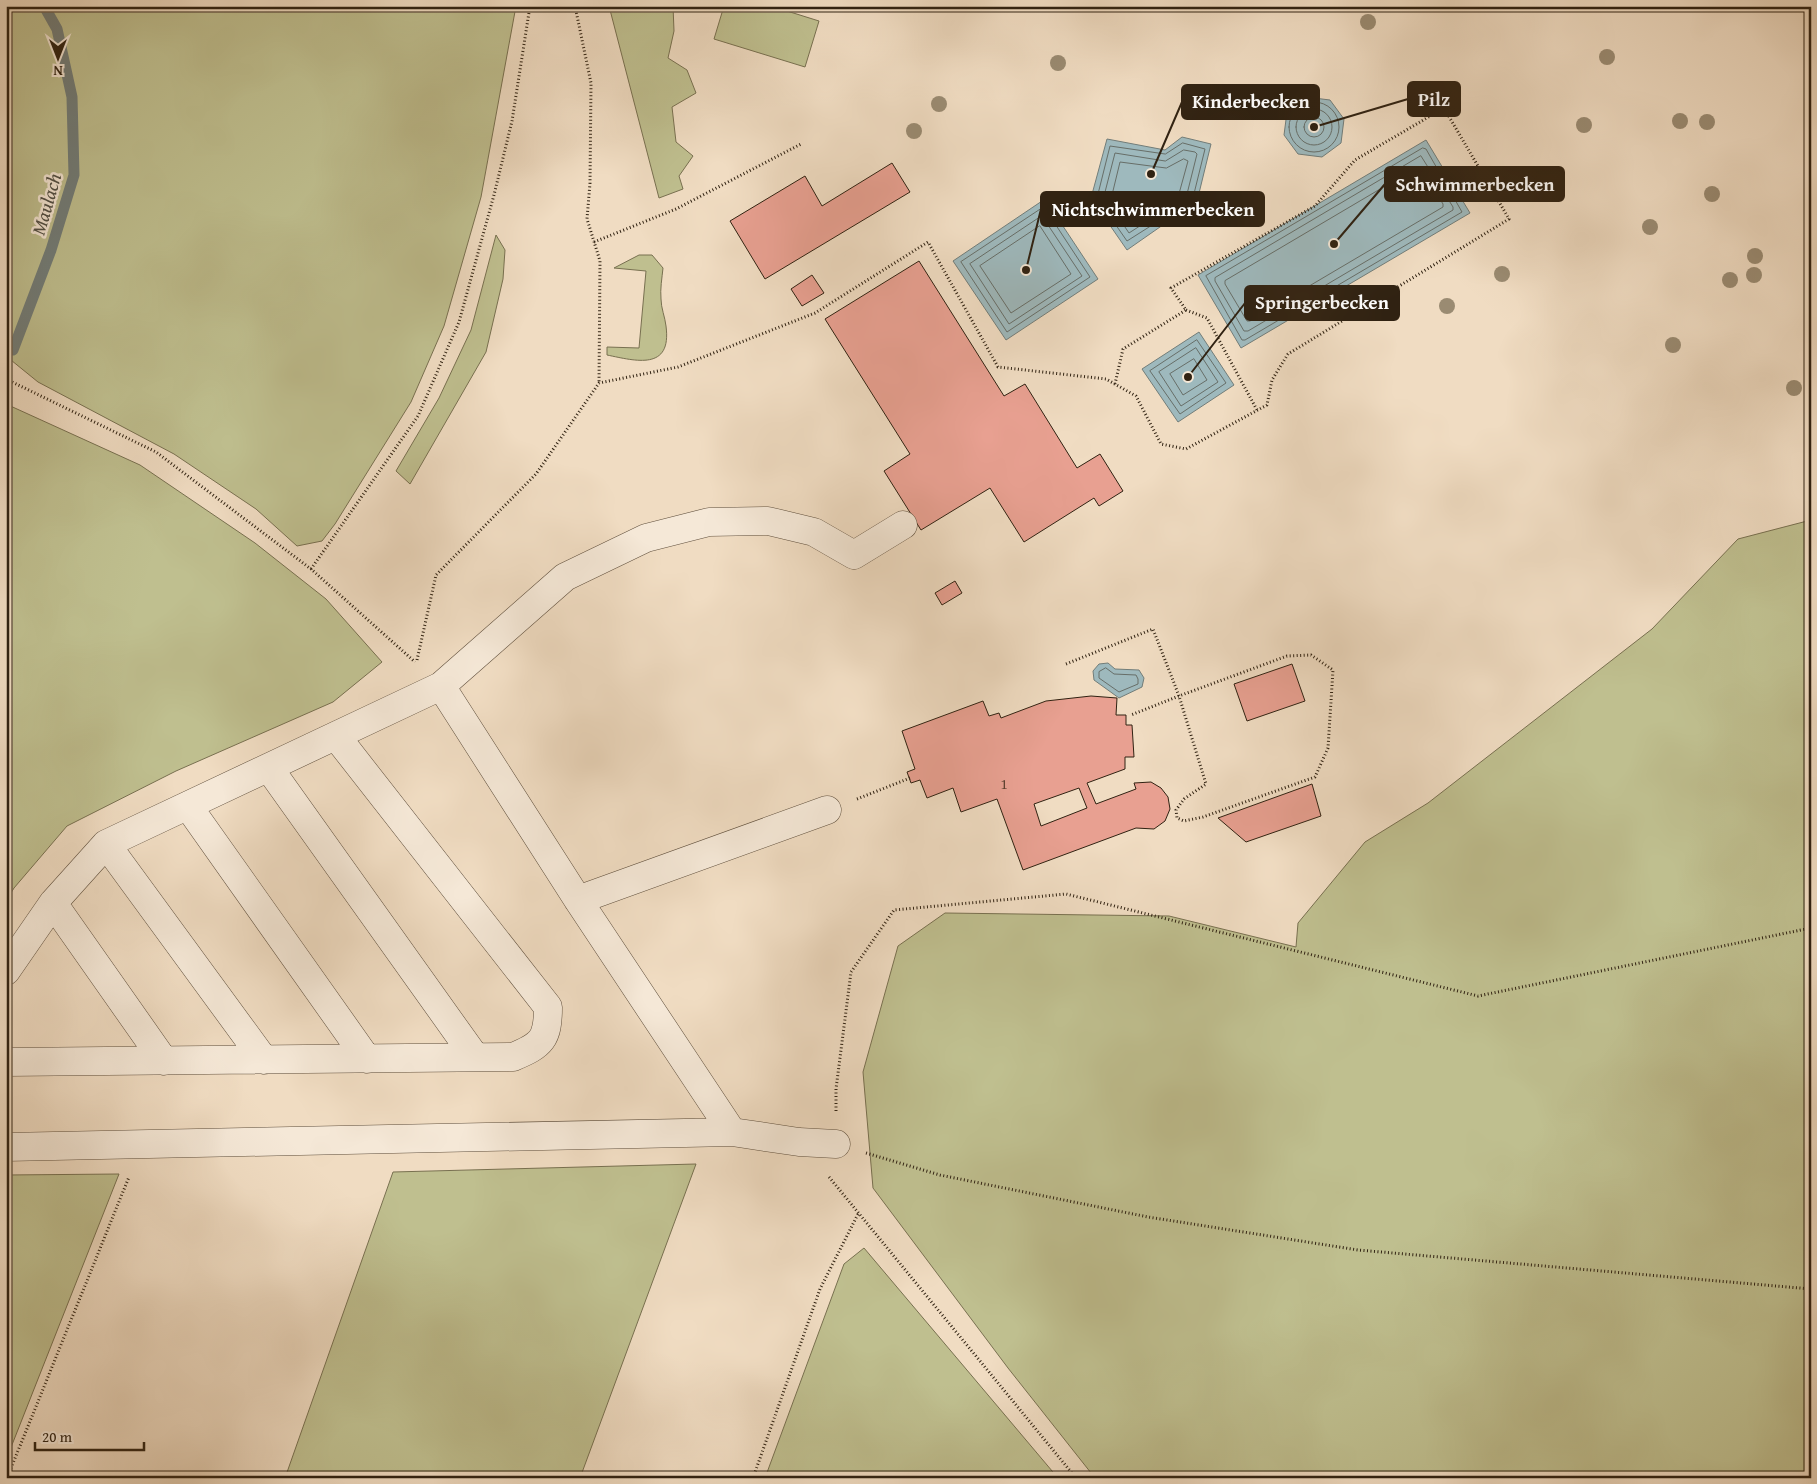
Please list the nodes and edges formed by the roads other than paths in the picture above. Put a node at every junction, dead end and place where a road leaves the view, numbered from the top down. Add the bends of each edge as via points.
1 (903, 525) dead end
2 (441, 686) junction
3 (336, 736) junction
4 (269, 768) junction
5 (188, 806) junction
6 (827, 810) road end
7 (106, 844) junction
8 (578, 900) junction
9 (53, 903) junction
10 (6, 971) edge
11 (475, 1057) junction
12 (367, 1059) junction
13 (264, 1060) junction
14 (164, 1061) junction
15 (6, 1062) edge
16 (732, 1132) junction
17 (836, 1144) road end
18 (6, 1147) edge

1 - 2 street via 854,554 814,532 768,521 709,522 646,538 565,577
2 - 3 street
2 - 8 street
3 - 4 street
3 - 11 street via 548,1007 548,1029 535,1048 513,1057
4 - 5 street
4 - 11 street
5 - 7 street
5 - 12 street
6 - 8 street
7 - 9 street
7 - 13 street
8 - 16 street
9 - 10 street
9 - 14 street
11 - 12 street
12 - 13 street
13 - 14 street
14 - 15 street
16 - 17 street
16 - 18 street

